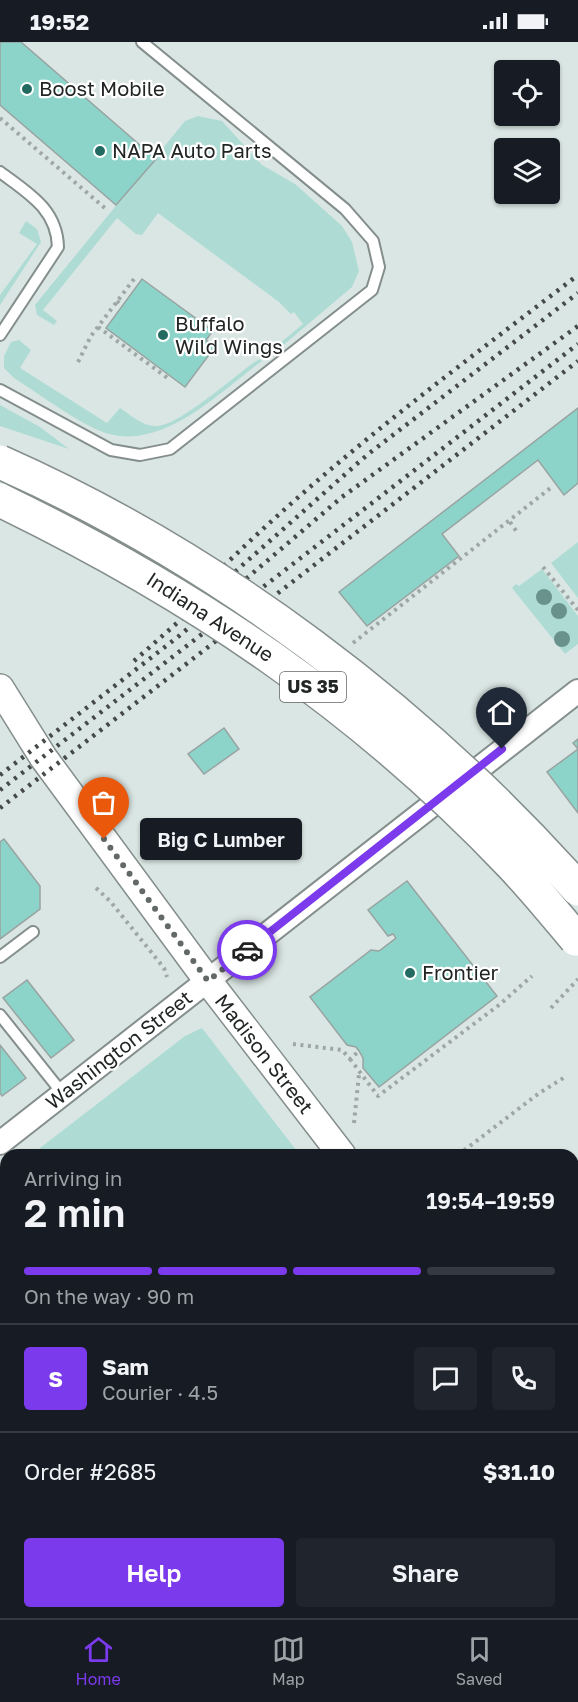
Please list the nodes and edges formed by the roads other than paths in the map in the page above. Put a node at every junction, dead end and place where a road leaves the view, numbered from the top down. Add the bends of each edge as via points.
1 (142, 42) edge
2 (0, 172) edge
3 (0, 335) edge
4 (0, 390) edge
5 (0, 462) edge
6 (0, 500) edge
7 (578, 691) edge
8 (2, 694) edge
9 (578, 889) edge
10 (33, 932) dead end
11 (577, 940) edge
12 (0, 957) edge
13 (208, 981) junction
14 (0, 1015) edge
15 (63, 1094) junction
16 (5, 1136) edge
17 (337, 1149) edge

1 - 4 lane via 345,209 373,241 379,267 372,290 170,449 140,455 111,450
2 - 3 lane via 48,212 57,229 58,247
5 - 9 main road, Indiana Avenue / US 35, bridge via 74,498 195,568 354,677 529,834
6 - 11 main road, Indiana Avenue / US 35, bridge via 201,608 342,708 511,864
7 - 13 street, Washington Street
8 - 13 street, Madison Street via 43,757
10 - 12 lane
13 - 15 street, Washington Street
13 - 17 street, Madison Street
14 - 15 lane
15 - 16 street, Washington Street

